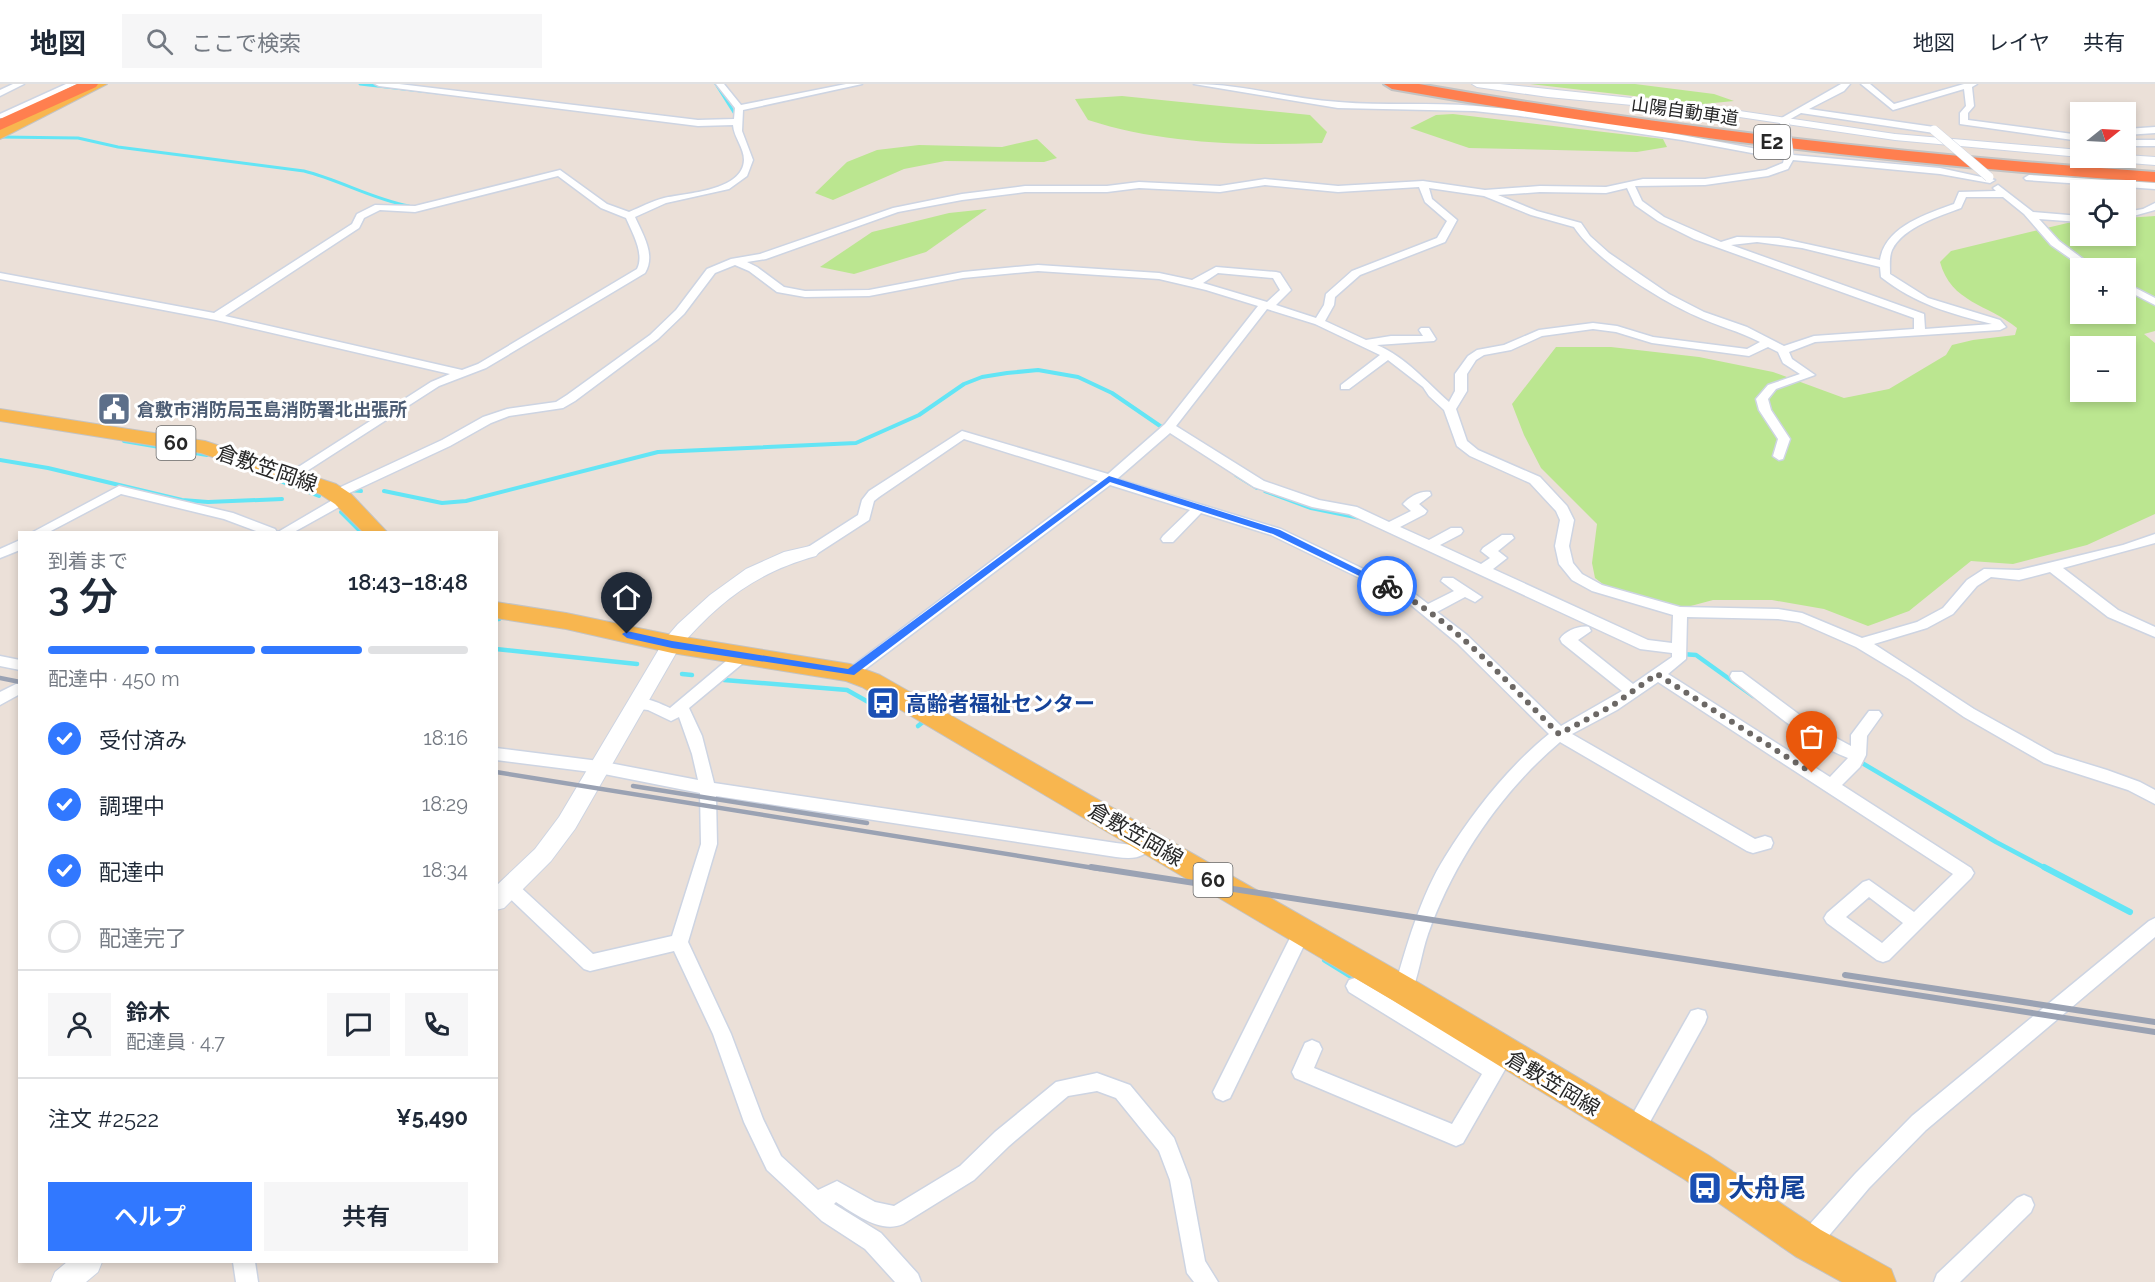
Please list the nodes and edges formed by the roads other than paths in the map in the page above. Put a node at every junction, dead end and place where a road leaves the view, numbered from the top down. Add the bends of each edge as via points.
1 (20, 84) edge
2 (73, 84) edge
3 (82, 84) edge
4 (90, 84) edge
5 (100, 84) edge
6 (379, 84) edge
7 (720, 84) edge
8 (858, 84) edge
9 (1198, 84) edge
10 (1392, 84) edge
11 (1424, 84) edge
12 (1477, 84) edge
13 (1846, 84) edge
14 (1866, 84) edge
15 (1971, 85) edge
16 (0, 93) edge
17 (50, 103) junction
18 (1893, 107) junction
19 (739, 108) junction
20 (1802, 111) junction
21 (735, 122) junction
22 (1783, 122) junction
23 (1888, 122) junction
24 (1, 124) edge
25 (2155, 130) edge
26 (2136, 131) edge
27 (2070, 137) edge
28 (2136, 143) edge
29 (2155, 143) edge
30 (2070, 153) edge
31 (1789, 156) junction
32 (2136, 160) edge
33 (2155, 161) edge
34 (2155, 169) edge
35 (2155, 177) edge
36 (1990, 178) junction
37 (2030, 178) dead end
38 (1423, 184) junction
39 (1630, 185) junction
40 (2155, 186) edge
41 (1485, 193) junction
42 (2004, 194) junction
43 (2155, 206) edge
44 (2136, 213) edge
45 (2028, 214) junction
46 (630, 216) junction
47 (2070, 218) edge
48 (1722, 245) junction
49 (2076, 258) edge
50 (735, 261) junction
51 (1885, 266) junction
52 (0, 276) edge
53 (1194, 283) junction
54 (2136, 292) edge
55 (2155, 302) edge
56 (1267, 305) junction
57 (216, 317) junction
58 (1319, 322) junction
59 (1396, 328) dead end
60 (1425, 330) dead end
61 (1919, 331) junction
62 (1388, 340) junction
63 (1365, 343) junction
64 (1767, 343) junction
65 (1783, 351) junction
66 (1388, 354) junction
67 (461, 373) junction
68 (1345, 387) dead end
69 (1450, 409) junction
70 (0, 415) edge
71 (1166, 429) junction
72 (1779, 456) dead end
73 (293, 476) junction
74 (1109, 479) junction
75 (1425, 495) dead end
76 (340, 497) junction
77 (1200, 507) junction
78 (1389, 527) junction
79 (42, 531) edge
80 (267, 531) edge
81 (287, 531) edge
82 (375, 531) edge
83 (1456, 531) dead end
84 (1168, 538) dead end
85 (1507, 538) dead end
86 (2155, 538) edge
87 (18, 545) edge
88 (1429, 546) junction
89 (810, 552) joint
90 (0, 554) edge
91 (2052, 567) junction
92 (1482, 570) junction
93 (1448, 581) dead end
94 (498, 610) edge
95 (1429, 610) junction
96 (1680, 612) junction
97 (1584, 631) dead end
98 (2155, 632) edge
99 (1861, 643) junction
100 (672, 644) junction
101 (1680, 653) junction
102 (743, 655) junction
103 (0, 661) edge
104 (18, 665) edge
105 (850, 673) junction
106 (1657, 674) junction
107 (1737, 676) dead end
108 (18, 688) edge
109 (1632, 691) junction
110 (0, 699) edge
111 (637, 704) junction
112 (681, 706) junction
113 (1875, 715) dead end
114 (1559, 734) junction
115 (498, 754) edge
116 (1857, 759) junction
117 (599, 767) junction
118 (1831, 786) junction
119 (706, 788) junction
120 (2155, 798) edge
121 (1147, 840) junction
122 (1765, 843) dead end
123 (503, 895) edge
124 (1916, 923) junction
125 (2155, 926) edge
126 (1298, 938) junction
127 (679, 942) junction
128 (1355, 986) dead end
129 (1403, 990) junction
130 (1698, 1017) dead end
131 (1312, 1049) dead end
132 (1498, 1063) junction
133 (1223, 1092) dead end
134 (1634, 1131) junction
135 (816, 1202) junction
136 (2024, 1205) dead end
137 (1808, 1243) junction
138 (87, 1263) edge
139 (244, 1263) edge
140 (64, 1282) edge
141 (247, 1282) edge
142 (910, 1282) edge
143 (1207, 1282) edge
144 (1878, 1282) edge
145 (1945, 1282) edge

1 - 16 street
2 - 24 street
3 - 17 main road
4 - 24 highway
5 - 17 main road
6 - 21 street via 698,123
7 - 19 street
8 - 19 street
9 - 31 street via 1338,105 1520,113
10 - 35 highway, 山陽自動車道 / E2 via 1576,115 1777,142
11 - 34 highway, 山陽自動車道 / E2 via 1775,135
12 - 22 street via 1706,108
13 - 20 street
14 - 18 street
15 - 18 street
15 - 27 street via 1970,106 1963,122
17 - 24 highway
18 - 23 street
19 - 21 street
20 - 22 street
20 - 23 street
21 - 46 street via 749,154 746,174 734,184 647,206
22 - 30 street
22 - 31 street, bridge
23 - 36 street, bridge via 1934,130
25 - 26 street
28 - 29 street
31 - 36 street
31 - 39 street via 1785,167 1768,173 1705,182
32 - 33 street
36 - 42 street
37 - 40 street
38 - 41 street
38 - 50 street via 1338,189 1265,182 1220,189 1139,185 1007,190 896,210 762,257
38 - 58 street via 1428,200 1452,220 1441,240 1356,273 1330,296
39 - 41 street via 1606,190
39 - 48 street via 1638,203 1661,219
41 - 64 street via 1578,225 1605,255 1665,296
42 - 45 street
42 - 51 street via 1962,194 1958,206 1901,232 1889,247
43 - 44 street
45 - 47 street
45 - 49 street via 2055,243
46 - 57 street via 604,206 561,174 415,209 378,207 360,216 356,226 292,270
46 - 67 street via 643,248 645,264 641,271 482,366
48 - 51 street via 1744,239 1817,246
48 - 61 street via 1920,316
50 - 53 street via 781,290 805,294 869,293 963,275 1038,268 1159,276
50 - 76 street via 711,271 680,312 654,337 572,398 559,405 487,420
51 - 61 street via 1885,275 1904,292 1924,302 1996,322 2000,327
52 - 57 street
53 - 56 street
53 - 56 street via 1215,270 1224,270 1286,290
54 - 55 street
56 - 58 street
56 - 71 street
57 - 67 street
58 - 63 street
59 - 62 street
60 - 62 street via 1430,339
61 - 65 street via 1815,339
62 - 63 street
63 - 66 street
64 - 65 street
64 - 69 street via 1749,353 1652,340 1593,326 1539,333 1472,358 1461,375 1461,392
65 - 72 street via 1787,361 1809,375 1772,387 1762,399 1784,439
66 - 68 street
66 - 69 street via 1427,385 1431,397
67 - 73 street via 435,384
69 - 96 street via 1461,443 1474,453 1535,480 1562,509 1567,520 1562,546 1566,564 1577,577 1597,588
70 - 73 main road, 倉敷笠岡線 / 60 via 206,447
71 - 74 street
71 - 78 street via 1259,484 1317,504 1352,510
73 - 76 main road, 倉敷笠岡線 / 60
74 - 77 street
74 - 89 street via 962,435 874,494 868,500 864,517
74 - 105 street
75 - 78 street via 1410,504 1420,511
76 - 81 street
76 - 82 main road, 倉敷笠岡線 / 60
77 - 84 street
77 - 95 street via 1276,532
78 - 88 street
79 - 80 street via 119,490 228,516
83 - 88 street
85 - 92 street via 1488,551 1500,558
86 - 91 street
87 - 90 street
88 - 92 street
89 - 100 street via 780,559 744,581 697,616
91 - 98 street via 2100,608 2131,625
91 - 99 street via 2019,574 1989,572 1972,583 1948,611 1922,625
92 - 101 street via 1645,645
93 - 95 street via 1470,594
94 - 100 main road, 倉敷笠岡線 / 60
95 - 114 street
96 - 99 street via 1802,618
96 - 101 street
97 - 109 street via 1567,639
99 - 120 street via 1968,713 2050,759 2134,786
100 - 102 main road, 倉敷笠岡線 / 60
100 - 111 street
101 - 106 street
102 - 105 main road, 倉敷笠岡線 / 60
102 - 112 street
103 - 104 street
105 - 121 main road, 倉敷笠岡線 / 60 via 871,681
106 - 109 street
106 - 118 street
107 - 116 street
108 - 110 street
109 - 114 street
111 - 112 street via 651,705 671,715
111 - 117 street
112 - 119 street via 694,738
113 - 116 street via 1859,735
114 - 122 street via 1753,846
114 - 129 street via 1528,760 1451,862 1419,934
115 - 117 street
116 - 118 street
117 - 119 street
117 - 123 street via 567,823 543,855
118 - 124 street via 1965,873
119 - 121 street via 1116,850 1136,852
119 - 127 street via 712,817 710,844
121 - 126 main road, 倉敷笠岡線 / 60
123 - 127 street via 590,963
124 - 124 street via 1883,954 1833,918 1869,887
125 - 137 street via 1919,1123
126 - 129 main road, 倉敷笠岡線 / 60
126 - 133 street
127 - 135 street via 722,1034 754,1122 774,1163
128 - 132 street
129 - 132 main road, 倉敷笠岡線 / 60
130 - 134 street
131 - 132 street via 1302,1072 1456,1136
132 - 134 main road, 倉敷笠岡線 / 60
134 - 137 main road, 倉敷笠岡線 / 60 via 1696,1167
135 - 142 street via 873,1241
135 - 143 street via 837,1191 871,1212 896,1217 967,1173 1002,1138 1063,1088 1097,1082 1123,1091 1167,1145 1180,1180 1195,1265
136 - 145 street
137 - 144 main road, 倉敷笠岡線 / 60
138 - 140 street
139 - 141 street

